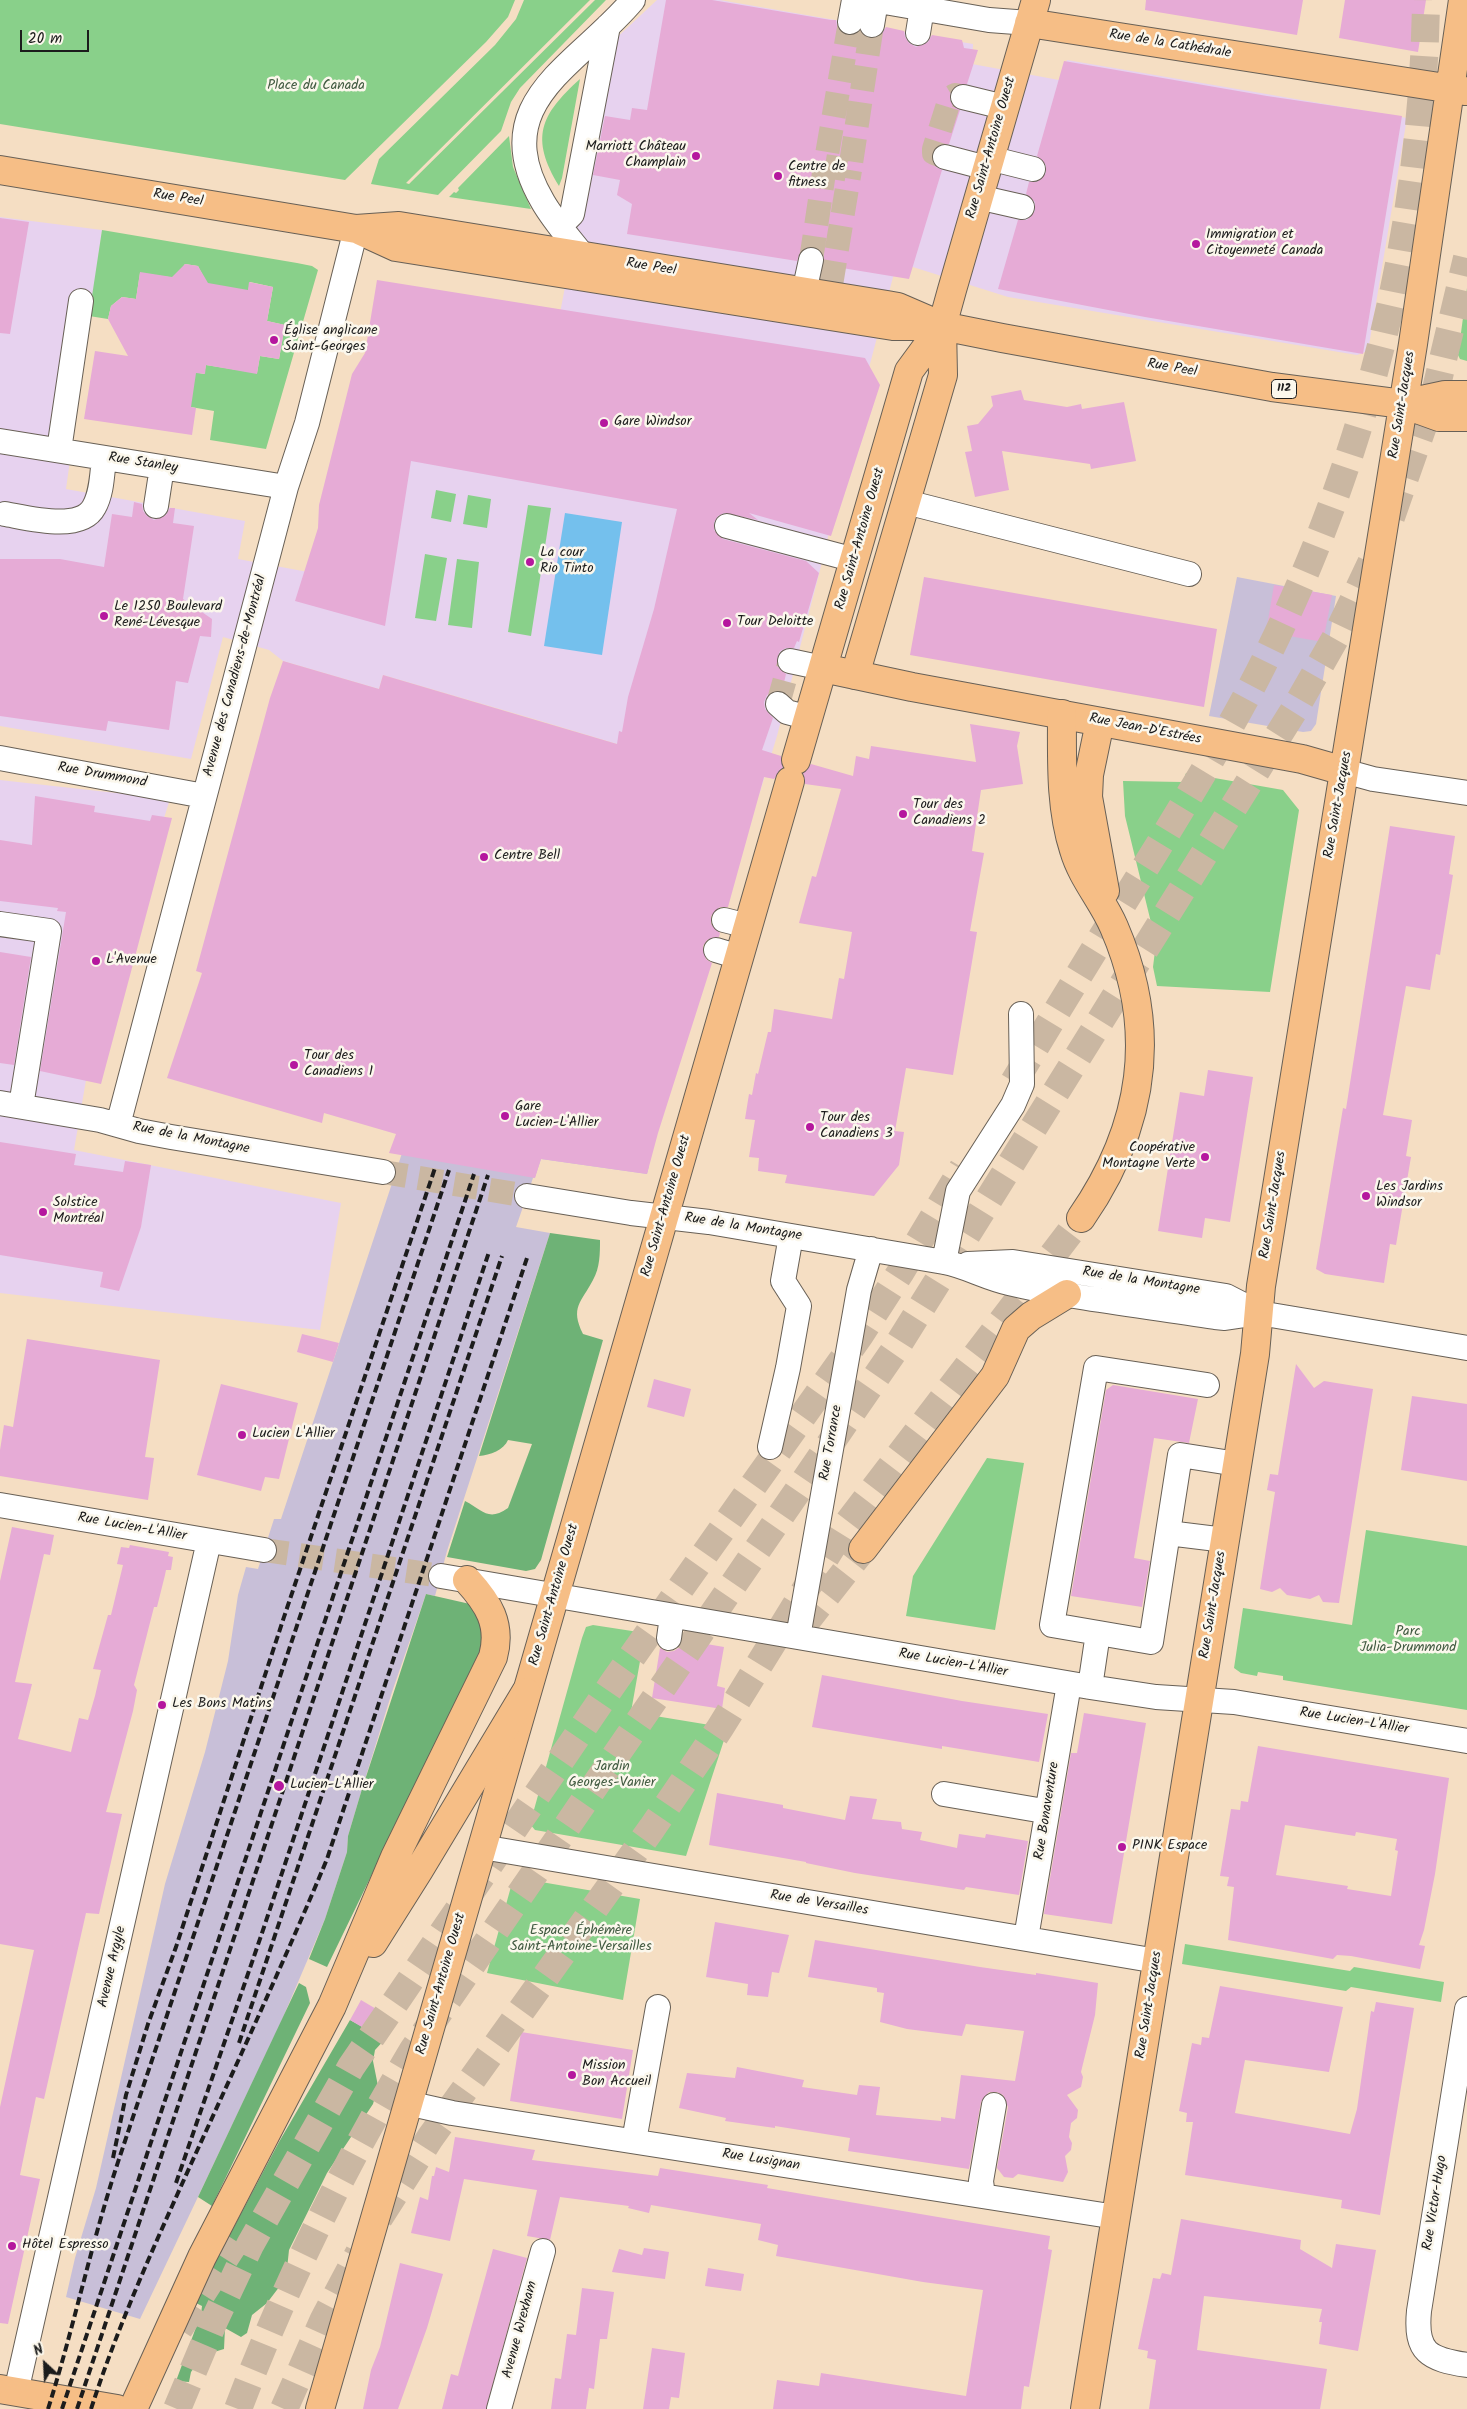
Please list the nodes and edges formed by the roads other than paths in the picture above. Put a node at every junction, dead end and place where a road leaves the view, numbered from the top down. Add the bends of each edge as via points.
1 (633, 0) edge
2 (875, 0) edge
3 (1463, 0) edge
4 (932, 6) edge
5 (1033, 12) edge
6 (859, 16) tunnel mouth
7 (608, 26) junction
8 (918, 33) dead end
9 (1458, 90) edge
10 (963, 97) dead end
11 (1004, 107) junction
12 (946, 157) dead end
13 (988, 163) junction
14 (1033, 169) dead end
15 (0, 170) edge
16 (978, 197) junction
17 (1022, 207) dead end
18 (560, 226) junction
19 (356, 229) junction
20 (584, 257) junction
21 (811, 260) tunnel mouth
22 (821, 291) junction
23 (81, 301) dead end
24 (942, 326) junction
25 (1467, 395) edge
26 (1403, 404) junction
27 (1467, 417) edge
28 (0, 441) edge
29 (59, 450) junction
30 (104, 458) junction
31 (162, 467) junction
32 (286, 487) junction
33 (906, 502) junction
34 (156, 506) dead end
35 (6, 514) dead end
36 (752, 539) dead end
37 (855, 560) junction
38 (1189, 574) dead end
39 (790, 661) dead end
40 (823, 668) junction
41 (856, 675) junction
42 (778, 704) dead end
43 (1062, 714) junction
44 (809, 718) junction
45 (1100, 722) junction
46 (0, 758) edge
47 (1344, 771) junction
48 (1467, 793) edge
49 (204, 796) junction
50 (1110, 917) junction
51 (0, 924) edge
52 (1021, 1014) dead end
53 (10, 1104) edge
54 (118, 1125) junction
55 (383, 1172) tunnel mouth
56 (526, 1196) tunnel mouth
57 (664, 1217) junction
58 (1081, 1218) tunnel mouth
59 (791, 1236) junction
60 (870, 1249) junction
61 (951, 1264) junction
62 (1067, 1294) junction
63 (1259, 1313) junction
64 (1467, 1348) edge
65 (1207, 1384) dead end
66 (770, 1447) dead end
67 (1237, 1464) junction
68 (0, 1505) edge
69 (1168, 1532) junction
70 (1225, 1540) junction
71 (209, 1541) junction
72 (863, 1549) tunnel mouth
73 (264, 1550) tunnel mouth
74 (454, 1578) joint
75 (555, 1595) junction
76 (1098, 1633) junction
77 (798, 1637) junction
78 (1079, 1685) junction
79 (526, 1692) junction
80 (1198, 1700) junction
81 (1467, 1741) edge
82 (944, 1794) dead end
83 (1038, 1810) dead end
84 (482, 1847) junction
85 (1026, 1938) junction
86 (1157, 1961) junction
87 (332, 2006) junction
88 (658, 2007) dead end
89 (1467, 2009) edge
90 (407, 2103) junction
91 (994, 2105) dead end
92 (634, 2141) junction
93 (983, 2196) junction
94 (1116, 2217) junction
95 (543, 2251) dead end
96 (1467, 2365) edge
97 (8, 2391) edge
98 (117, 2409) edge
99 (133, 2409) edge
100 (320, 2409) edge
101 (499, 2409) edge
102 (1085, 2409) edge

1 - 7 street
2 - 4 street, Rue de la Cathédrale
2 - 6 street
3 - 9 main road, Rue Saint-Jacques
4 - 5 street, Rue de la Cathédrale via 989,20
4 - 8 street
5 - 9 main road, Rue de la Cathédrale
5 - 11 main road, Rue Saint-Antoine Ouest
7 - 18 street via 572,214
7 - 18 street via 544,90 531,108 526,122 524,153 530,174 543,202
9 - 26 main road, Rue Saint-Jacques
10 - 11 street
11 - 13 main road, Rue Saint-Antoine Ouest
12 - 13 street
13 - 14 street
13 - 16 main road, Rue Saint-Antoine Ouest
15 - 19 main road, Rue Peel / 112
16 - 17 street
16 - 24 main road, Rue Saint-Antoine Ouest
18 - 20 street
19 - 20 main road, Rue Peel / 112 via 399,226
19 - 24 main road, Rue Peel / 112 via 396,247 892,326
19 - 32 street, Avenue des Canadiens-de-Montréal via 307,423
20 - 22 main road, Rue Peel / 112
21 - 22 street
22 - 24 main road, Rue Peel / 112 via 898,307
23 - 29 street
24 - 26 main road, Rue Peel / 112 via 1272,387
24 - 33 main road, Rue Saint-Antoine Ouest via 943,375
24 - 37 main road, Rue Saint-Antoine Ouest via 909,371
25 - 26 main road, Rue Peel / 112 via 1445,395
26 - 27 main road, Rue Peel / 112 via 1439,416
26 - 47 main road, Rue Saint-Jacques
28 - 29 street, Rue Stanley
29 - 30 street, Rue Stanley
30 - 31 street, Rue Stanley
30 - 35 street via 97,501 88,515 75,520 55,521
31 - 32 street, Rue Stanley
31 - 34 street
32 - 49 street, Avenue des Canadiens-de-Montréal
33 - 38 street
33 - 41 main road, Rue Saint-Antoine Ouest
36 - 37 street
37 - 40 main road, Rue Saint-Antoine Ouest
39 - 40 street
40 - 41 main road, Rue Jean-D'Estrées
40 - 44 main road, Rue Saint-Antoine Ouest
41 - 43 main road, Rue Jean-D'Estrées
42 - 44 street via 788,712
43 - 45 main road, Rue Jean-D'Estrées
43 - 50 main road via 1062,784 1070,838 1076,858
44 - 57 main road, Rue Saint-Antoine Ouest via 727,953
45 - 47 main road, Rue Jean-D'Estrées via 1302,759
45 - 50 main road via 1088,797
46 - 49 street, Rue Drummond
47 - 48 street, Rue Jean-D'Estrées via 1373,779
47 - 63 main road, Rue Saint-Jacques
49 - 54 street, Avenue des Canadiens-de-Montréal
50 - 58 main road via 1135,992 1140,1019 1140,1065 1132,1113 1121,1148
51 - 53 street via 49,931
52 - 61 street via 1022,1084 1013,1105 958,1192
53 - 54 street, Rue de la Montagne
54 - 55 street, Rue de la Montagne via 171,1138
56 - 57 street, Rue de la Montagne
57 - 59 street, Rue de la Montagne
57 - 75 main road, Rue Saint-Antoine Ouest
59 - 60 street, Rue de la Montagne
59 - 66 street via 783,1281 799,1306
60 - 61 street, Rue de la Montagne
60 - 77 street, Rue Torrance via 859,1290
61 - 62 street, Rue de la Montagne via 1007,1283
61 - 63 street, Rue de la Montagne via 1013,1262 1226,1296
62 - 63 street, Rue de la Montagne via 1225,1318
62 - 72 main road via 1016,1329 995,1376
63 - 64 street, Rue de la Montagne
63 - 67 main road, Rue Saint-Jacques
65 - 76 street via 1096,1368 1052,1625
67 - 69 street via 1180,1455
67 - 70 main road, Rue Saint-Jacques
68 - 71 street, Rue Lucien-L'Allier
69 - 70 street
69 - 76 street via 1151,1642
70 - 80 main road, Rue Saint-Jacques
71 - 73 street, Rue Lucien-L'Allier
71 - 97 street, Avenue Argyle
74 - 75 street, Rue Lucien-L'Allier
74 - 87 main road via 486,1602 494,1619 496,1637 492,1657 395,1857
75 - 77 street, Rue Lucien-L'Allier via 671,1627
75 - 79 main road, Rue Saint-Antoine Ouest
76 - 78 street, Rue Bonaventure
77 - 78 street, Rue Lucien-L'Allier
78 - 80 street, Rue Lucien-L'Allier
78 - 85 street, Rue Bonaventure
79 - 84 main road, Rue Saint-Antoine Ouest
79 - 87 main road via 420,1870
80 - 81 street, Rue Lucien-L'Allier via 1234,1702
80 - 86 main road, Rue Saint-Jacques
82 - 83 street
84 - 85 street, Rue de Versailles
84 - 90 main road, Rue Saint-Antoine Ouest
85 - 86 street, Rue de Versailles
86 - 94 main road, Rue Saint-Jacques
87 - 99 main road via 182,2299
88 - 92 street
89 - 96 street, Rue Victor-Hugo via 1418,2330 1420,2342 1433,2357
90 - 92 street, Rue Lusignan
90 - 100 main road, Rue Saint-Antoine Ouest
91 - 93 street via 981,2181
92 - 93 street, Rue Lusignan
93 - 94 street, Rue Lusignan
94 - 102 main road, Rue Saint-Jacques
95 - 101 street, Avenue Wrexham
97 - 98 main road

